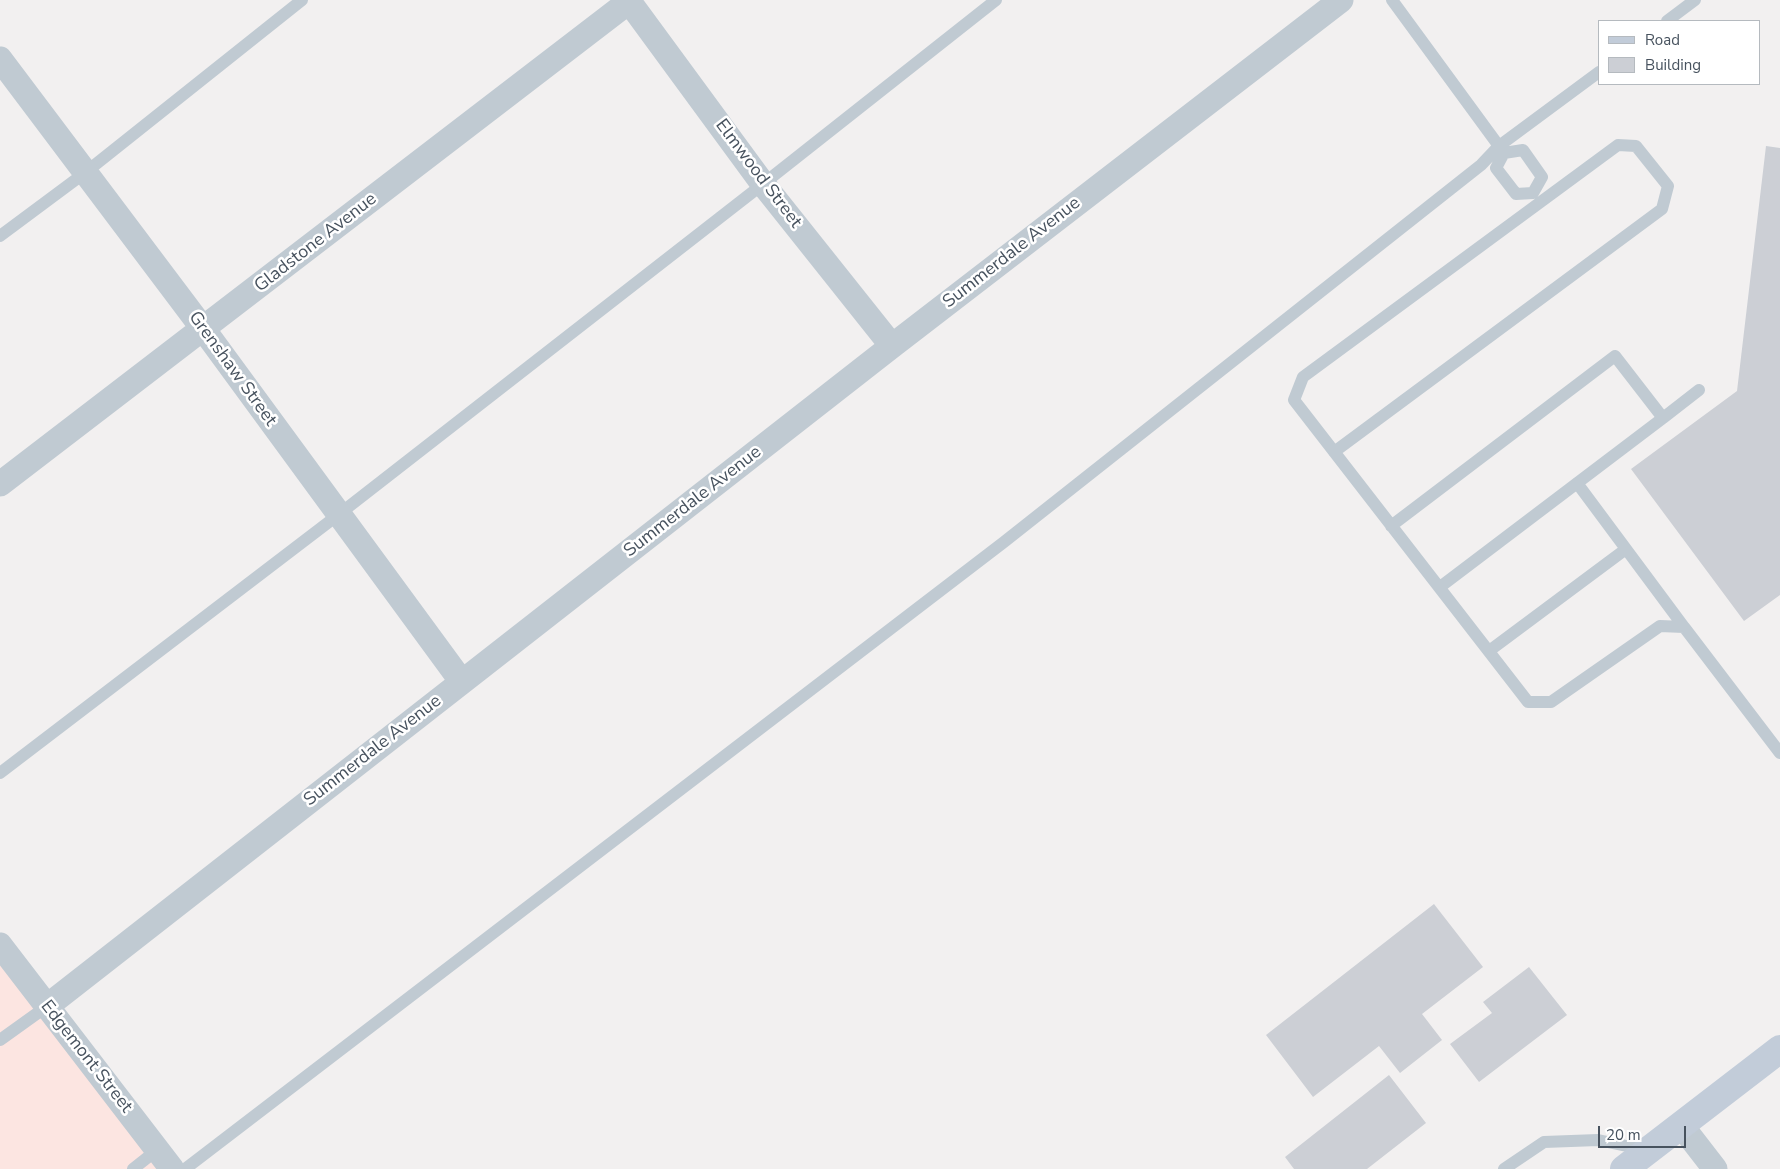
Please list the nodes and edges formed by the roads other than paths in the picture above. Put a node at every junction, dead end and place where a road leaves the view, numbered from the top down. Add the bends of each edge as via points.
1 (302, 0) edge
2 (996, 0) edge
3 (1341, 0) edge
4 (1392, 0) edge
5 (1695, 0) edge
6 (629, 1) edge
7 (1668, 20) edge
8 (0, 58) edge
9 (1598, 73) edge
10 (1501, 150) junction
11 (86, 172) junction
12 (763, 184) junction
13 (1537, 197) junction
14 (0, 236) edge
15 (204, 330) junction
16 (892, 346) junction
17 (1699, 390) dead end
18 (1663, 418) junction
19 (1334, 452) junction
20 (1577, 483) junction
21 (0, 484) edge
22 (338, 514) junction
23 (1391, 526) junction
24 (1626, 549) junction
25 (1440, 587) junction
26 (1684, 627) junction
27 (1489, 650) junction
28 (462, 682) junction
29 (1780, 753) edge
30 (0, 773) edge
31 (0, 945) edge
32 (46, 1006) junction
33 (0, 1040) edge
34 (1780, 1049) edge
35 (1681, 1125) junction
36 (157, 1150) junction
37 (1648, 1151) junction
38 (133, 1169) edge
39 (172, 1169) edge
40 (185, 1169) edge
41 (1504, 1169) edge
42 (1624, 1169) edge
43 (1715, 1169) edge

1 - 11 lane
2 - 12 lane
3 - 16 street, Summerdale Avenue
4 - 10 lane
5 - 7 lane
6 - 12 street, Elmwood Street
6 - 15 street, Gladstone Avenue
8 - 11 street, Grenshaw Street
9 - 10 lane
10 - 13 lane via 1496,168 1516,194
10 - 13 lane via 1522,150 1542,177
10 - 40 lane via 1004,542
11 - 14 lane
11 - 15 street, Grenshaw Street
12 - 16 street, Elmwood Street
12 - 22 lane
13 - 19 lane via 1303,377 1294,400
13 - 19 lane via 1618,145 1636,146 1668,186 1662,209
15 - 21 street, Gladstone Avenue
15 - 22 street, Grenshaw Street
16 - 28 street, Summerdale Avenue
17 - 18 lane
18 - 20 lane
18 - 23 lane via 1615,356
19 - 23 lane
20 - 24 lane
20 - 25 lane
22 - 28 street, Grenshaw Street
22 - 30 lane
23 - 25 lane
24 - 26 lane
24 - 27 lane
25 - 27 lane
26 - 27 lane via 1660,626 1551,702 1528,702
26 - 29 lane
28 - 32 street, Summerdale Avenue
31 - 32 street, Edgemont Street
32 - 33 lane
32 - 36 street, Edgemont Street
34 - 35 street
35 - 37 street
35 - 43 street
36 - 38 lane
36 - 39 street, Edgemont Street
37 - 41 lane via 1598,1140 1544,1142
37 - 42 street

